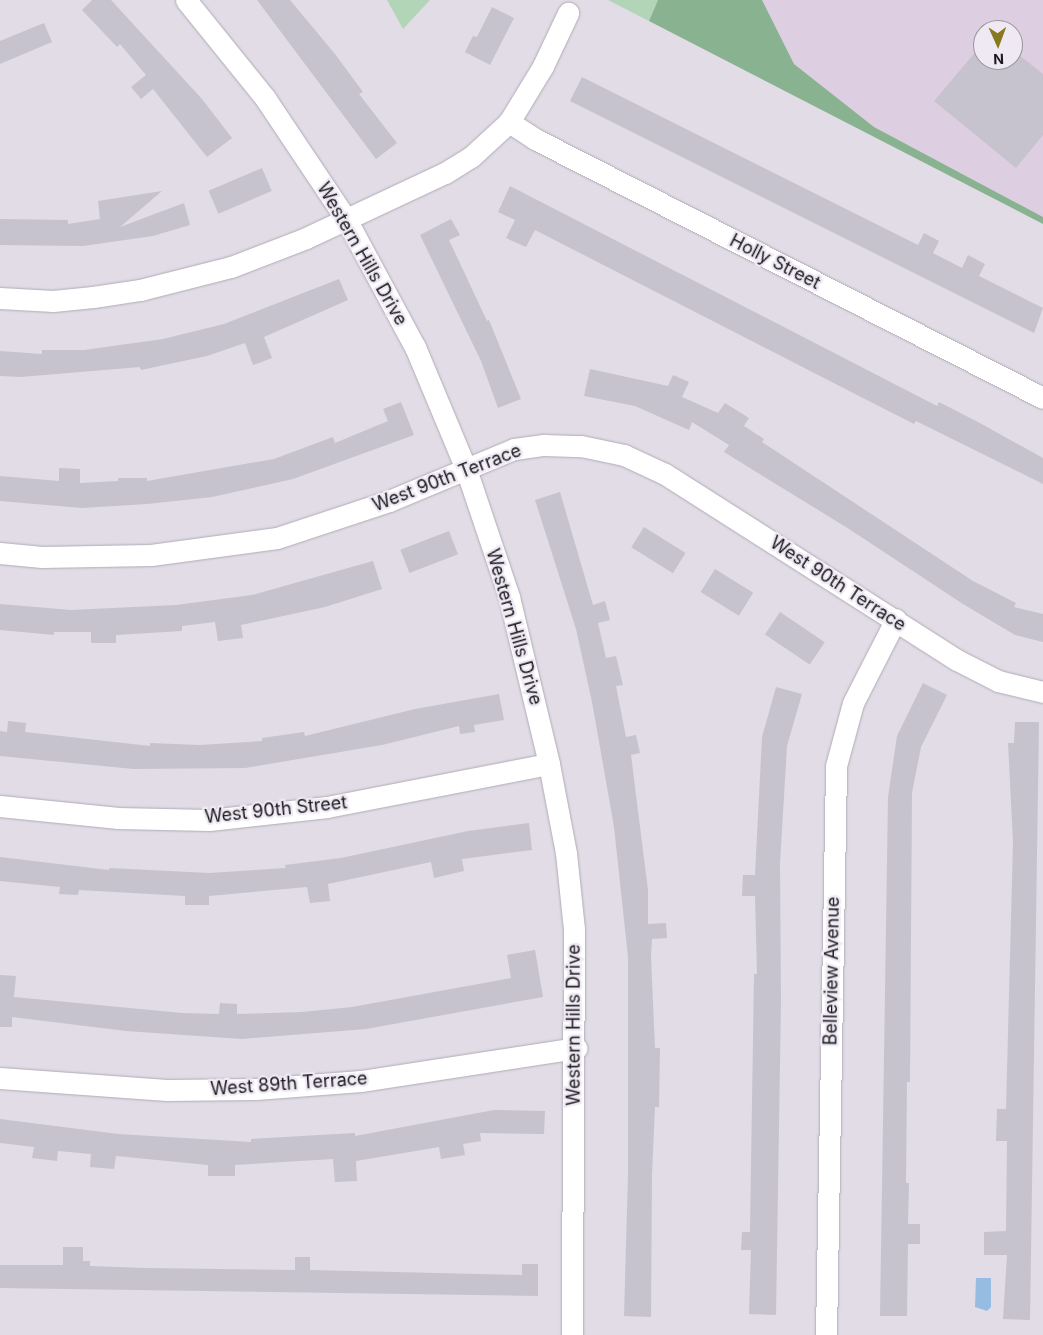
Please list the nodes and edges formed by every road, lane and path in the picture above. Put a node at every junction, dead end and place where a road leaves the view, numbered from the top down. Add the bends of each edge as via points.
1 (186, 0) edge
2 (568, 13) dead end
3 (509, 122) junction
4 (346, 219) junction
5 (0, 298) edge
6 (1043, 398) edge
7 (466, 470) junction
8 (0, 553) edge
9 (896, 619) junction
10 (1043, 692) edge
11 (549, 764) junction
12 (0, 806) edge
13 (576, 1048) junction
14 (0, 1078) edge
15 (572, 1335) edge
16 (826, 1335) edge

1 - 4 street, Western Hills Drive via 265,98
2 - 3 street via 543,66
3 - 4 street via 471,157
3 - 6 street, Holly Street via 535,139
4 - 5 street via 231,267 140,290 53,301
4 - 7 street, Western Hills Drive via 415,347
7 - 8 street, West 90th Terrace via 337,520 249,542 151,555 42,557
7 - 9 street, West 90th Terrace via 514,449 544,445 581,446 624,455 665,474
7 - 11 street, Western Hills Drive via 509,597
9 - 10 street, West 90th Terrace via 957,660 990,677
9 - 16 street, Belleview Avenue via 854,703 836,766
11 - 12 street, West 90th Street via 327,807 209,820 118,818
11 - 13 street, Western Hills Drive via 566,853 573,919
13 - 14 street, West 89th Terrace via 361,1081 256,1089 167,1090
13 - 15 street, Western Hills Drive

